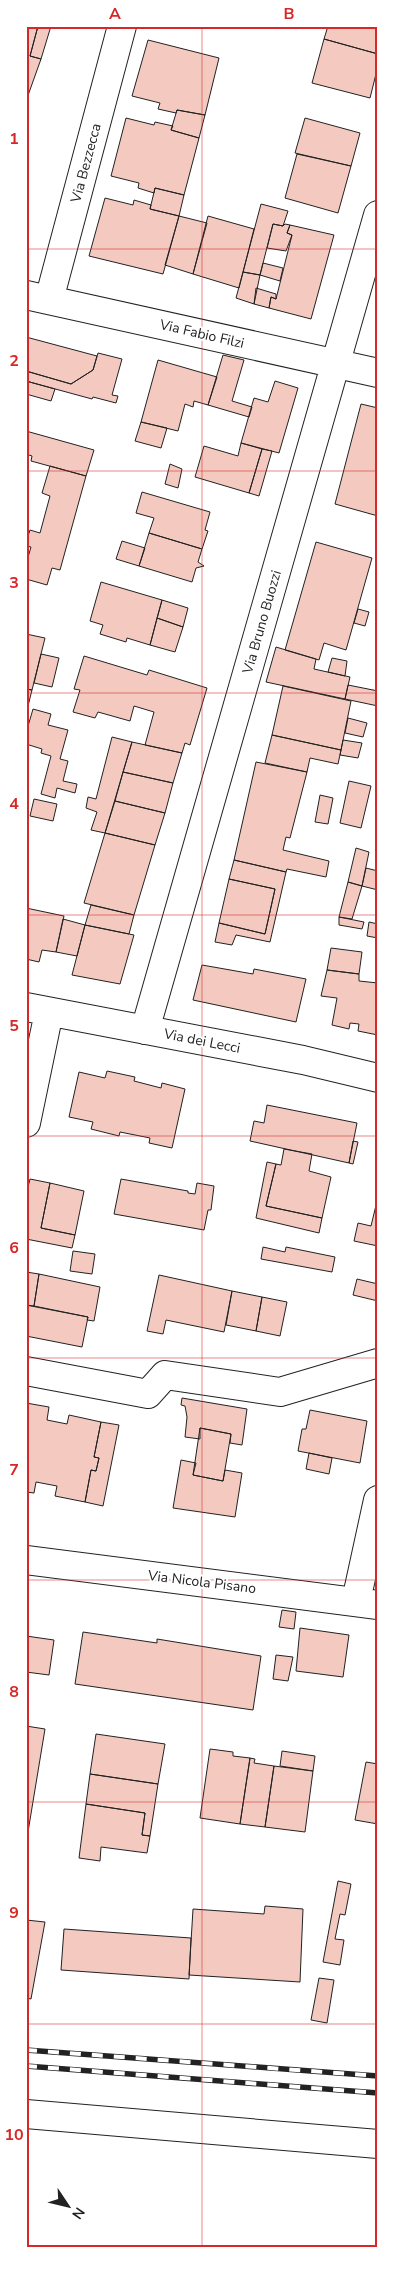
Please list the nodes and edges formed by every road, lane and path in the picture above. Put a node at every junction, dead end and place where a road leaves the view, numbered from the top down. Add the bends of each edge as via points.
1 (122, 26) edge
2 (378, 215) edge
3 (38, 297) edge
4 (336, 365) junction
5 (378, 373) edge
6 (38, 1009) edge
7 (145, 1030) junction
8 (378, 1078) edge
9 (26, 1123) edge
10 (378, 1363) edge
11 (26, 1371) edge
12 (378, 1500) edge
13 (26, 1560) edge
14 (367, 1603) edge
15 (26, 2114) edge
16 (378, 2144) edge

1 - 3 street, Via Bezzecca
2 - 4 street, Via Bruno Buozzi
3 - 4 street, Via Fabio Filzi
4 - 5 street, Via Fabio Filzi
4 - 7 street, Via Bruno Buozzi
6 - 7 street, Via dei Lecci
6 - 9 street
7 - 8 street, Via dei Lecci
10 - 11 street via 280,1392 164,1375 148,1394
12 - 14 street
13 - 14 street, Via Nicola Pisano
15 - 16 street

